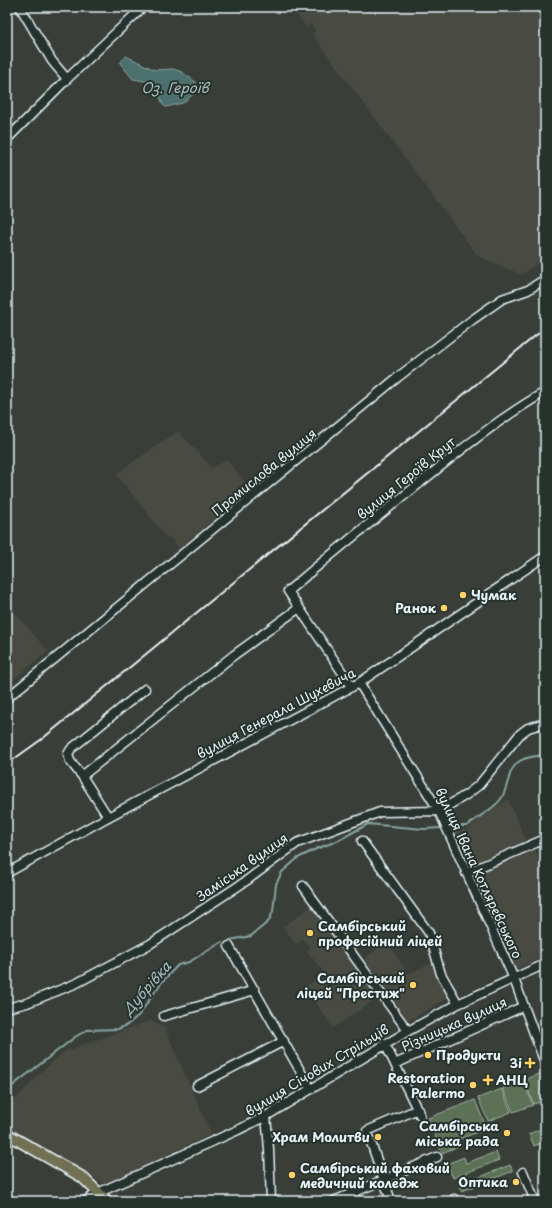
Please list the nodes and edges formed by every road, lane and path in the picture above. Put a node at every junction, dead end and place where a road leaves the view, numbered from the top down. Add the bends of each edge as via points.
1 (20, 7) edge
2 (143, 7) edge
3 (64, 76) junction
4 (7, 139) edge
5 (545, 279) edge
6 (545, 392) edge
7 (545, 556) edge
8 (288, 591) joint
9 (299, 608) junction
10 (355, 685) junction
11 (146, 689) dead end
12 (7, 698) edge
13 (545, 723) edge
14 (82, 776) junction
15 (439, 811) junction
16 (108, 817) junction
17 (545, 839) edge
18 (362, 841) dead end
19 (7, 873) edge
20 (466, 873) junction
21 (303, 886) dead end
22 (229, 946) dead end
23 (545, 964) edge
24 (514, 979) junction
25 (256, 990) junction
26 (458, 1004) junction
27 (524, 1006) junction
28 (7, 1008) edge
29 (164, 1016) dead end
30 (408, 1031) junction
31 (284, 1041) junction
32 (385, 1044) junction
33 (545, 1062) edge
34 (395, 1064) junction
35 (197, 1086) dead end
36 (310, 1088) junction
37 (266, 1116) junction
38 (7, 1134) edge
39 (437, 1157) dead end
40 (523, 1172) dead end
41 (382, 1179) junction
42 (100, 1192) junction
43 (85, 1201) edge
44 (107, 1201) edge
45 (271, 1201) edge
46 (334, 1201) edge
47 (391, 1201) edge
48 (535, 1201) edge

1 - 3 street via 52,61
2 - 3 street
3 - 4 street
5 - 12 street, Промислова вулиця via 528,290 502,299 398,377
6 - 8 street, вулиця Героїв Крут via 478,435
7 - 10 street, вулиця Генерала Шухевича
8 - 9 street, вулиця Івана Котляревського
9 - 10 street, вулиця Івана Котляревського
9 - 14 street via 234,655
10 - 15 street, вулиця Івана Котляревського
10 - 16 street, вулиця Генерала Шухевича
11 - 14 street via 69,751 70,761
13 - 15 street, Заміська вулиця via 528,728 520,734 479,784
14 - 16 street
15 - 20 street, вулиця Івана Котляревського
15 - 28 street, Заміська вулиця via 380,812 297,843 246,881 150,944 77,983 27,1003
16 - 19 street, вулиця Генерала Шухевича
17 - 20 street
18 - 26 street via 429,933 441,974
20 - 24 street, вулиця Івана Котляревського
21 - 30 street
22 - 25 street
23 - 24 street, вулиця Січових Стрільців
24 - 26 street, вулиця Січових Стрільців
24 - 27 street, вулиця Івана Котляревського
25 - 29 street
25 - 31 street
26 - 30 street, вулиця Січових Стрільців
27 - 33 street, вулиця Івана Котляревського
27 - 34 street, Різницька вулиця
30 - 32 street, вулиця Січових Стрільців
31 - 35 street
31 - 36 street
32 - 34 street
32 - 36 street, вулиця Січових Стрільців
34 - 41 street via 419,1112 367,1131
36 - 37 street, вулиця Січових Стрільців
37 - 42 street, вулиця Січових Стрільців
37 - 45 street
38 - 42 main road via 82,1177
39 - 41 street
40 - 48 street
41 - 46 street
41 - 47 street
42 - 43 street, вулиця Січових Стрільців
42 - 44 main road

